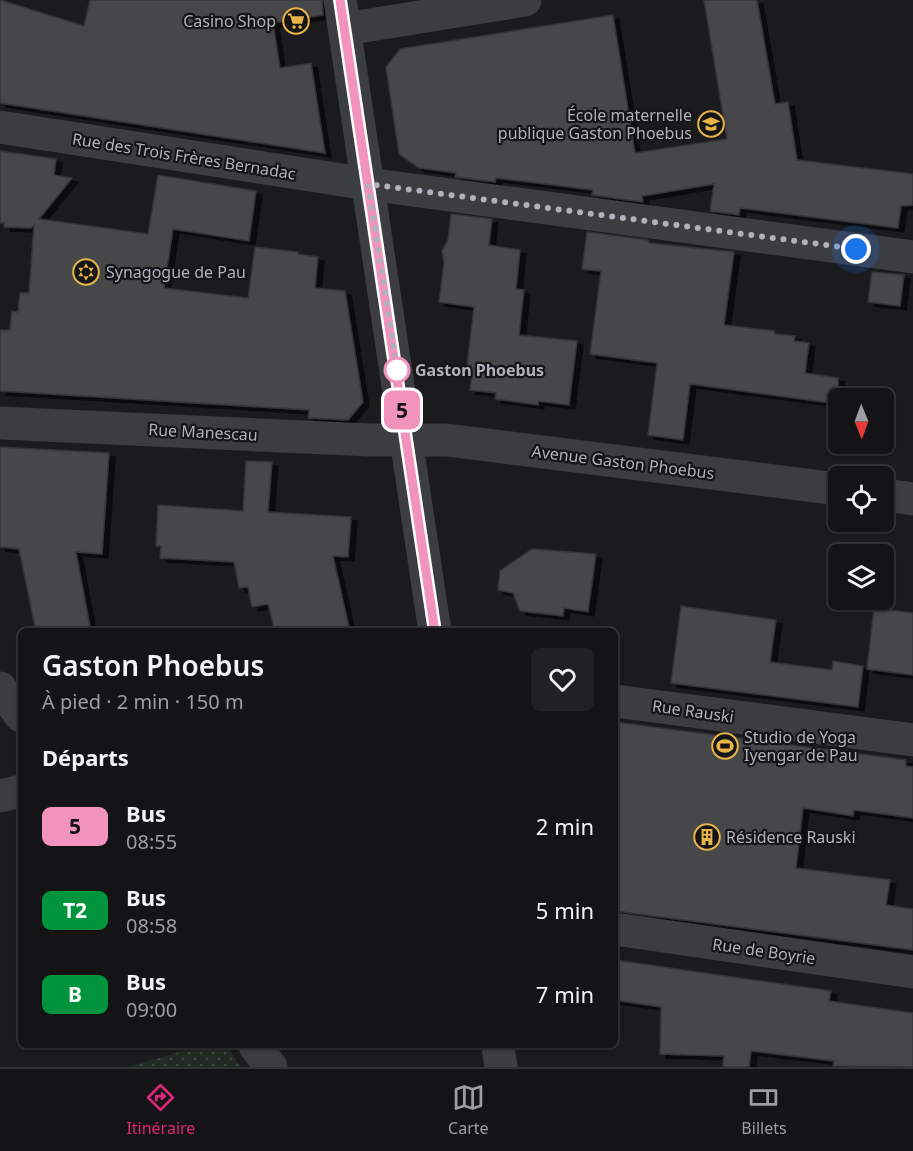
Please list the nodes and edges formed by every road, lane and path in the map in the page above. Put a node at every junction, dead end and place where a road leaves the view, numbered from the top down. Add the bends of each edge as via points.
1 (525, 0) edge
2 (343, 14) edge
3 (0, 127) edge
4 (368, 184) junction
5 (913, 257) edge
6 (0, 423) edge
7 (407, 439) junction
8 (828, 488) edge
9 (894, 496) edge
10 (913, 499) edge
11 (434, 628) edge
12 (0, 688) edge
13 (618, 701) edge
14 (18, 712) edge
15 (913, 740) edge
16 (18, 792) edge
17 (0, 796) edge
18 (618, 929) edge
19 (913, 972) edge
20 (257, 1048) edge
21 (498, 1048) edge
22 (271, 1067) edge
23 (501, 1067) edge

1 - 2 street
2 - 4 street
3 - 4 street, Rue des Trois Frères Bernadac
4 - 5 street, Rue des Trois Frères Bernadac
4 - 7 street
6 - 7 street, Rue Manescau
7 - 8 street, Avenue Gaston Phoebus via 447,440
7 - 11 street
9 - 10 street
12 - 14 street
13 - 15 street, Rue Rauski
16 - 17 street
18 - 19 street, Rue de Boyrie
20 - 22 street
21 - 23 street

